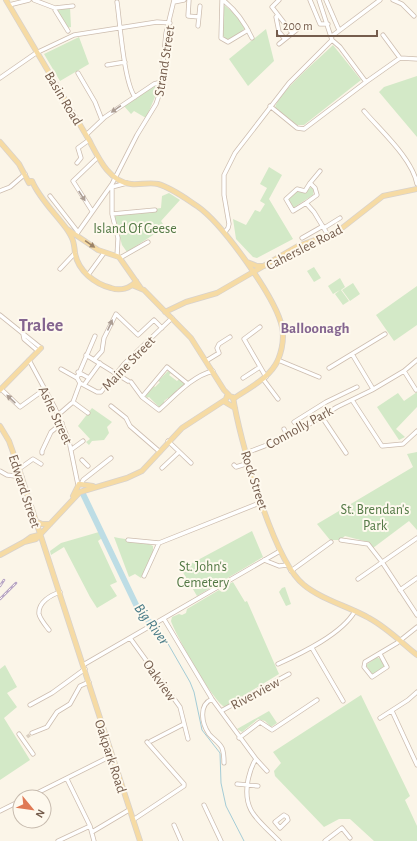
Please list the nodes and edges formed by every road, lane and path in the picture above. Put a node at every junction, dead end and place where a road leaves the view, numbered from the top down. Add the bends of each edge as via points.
1 (6, 0) edge
2 (29, 0) edge
3 (34, 0) edge
4 (184, 0) edge
5 (189, 0) edge
6 (223, 0) edge
7 (279, 0) edge
8 (310, 0) edge
9 (319, 0) edge
10 (326, 0) edge
11 (370, 0) edge
12 (380, 0) edge
13 (393, 0) edge
14 (174, 1) edge
15 (117, 2) dead end
16 (373, 4) junction
17 (9, 5) junction
18 (73, 6) dead end
19 (200, 6) dead end
20 (55, 8) junction
21 (278, 15) junction
22 (414, 16) dead end
23 (199, 18) junction
24 (170, 23) junction
25 (328, 24) junction
26 (198, 26) dead end
27 (121, 27) junction
28 (300, 28) dead end
29 (68, 30) dead end
30 (248, 30) junction
31 (339, 30) junction
32 (292, 33) junction
33 (383, 35) dead end
34 (252, 38) dead end
35 (285, 39) junction
36 (332, 40) junction
37 (279, 44) dead end
38 (36, 53) junction
39 (400, 58) junction
40 (417, 60) edge
41 (125, 62) junction
42 (107, 65) dead end
43 (78, 73) dead end
44 (0, 78) edge
45 (161, 82) junction
46 (366, 82) junction
47 (135, 97) junction
48 (270, 106) junction
49 (364, 111) dead end
50 (102, 120) junction
51 (86, 135) junction
52 (0, 142) edge
53 (90, 142) junction
54 (98, 157) junction
55 (77, 163) dead end
56 (320, 171) dead end
57 (24, 174) junction
58 (114, 177) junction
59 (310, 183) junction
60 (127, 184) junction
61 (417, 184) edge
62 (112, 186) junction
63 (417, 189) edge
64 (0, 191) edge
65 (105, 191) junction
66 (111, 192) junction
67 (50, 196) dead end
68 (306, 203) junction
69 (155, 210) dead end
70 (92, 211) junction
71 (113, 216) junction
72 (340, 218) dead end
73 (323, 227) junction
74 (66, 228) junction
75 (225, 232) junction
76 (77, 233) junction
77 (328, 235) junction
78 (302, 238) dead end
79 (74, 241) junction
80 (147, 242) dead end
81 (75, 253) junction
82 (104, 253) junction
83 (120, 257) junction
84 (245, 262) junction
85 (264, 266) junction
86 (60, 268) dead end
87 (253, 273) junction
88 (89, 274) junction
89 (136, 281) junction
90 (132, 286) junction
91 (140, 287) junction
92 (165, 312) junction
93 (0, 315) edge
94 (172, 318) junction
95 (260, 327) dead end
96 (162, 328) junction
97 (385, 334) dead end
98 (95, 336) dead end
99 (230, 337) dead end
100 (39, 350) joint
101 (352, 354) junction
102 (86, 355) junction
103 (29, 360) junction
104 (94, 360) junction
105 (278, 360) junction
106 (417, 360) edge
107 (206, 361) junction
108 (100, 363) junction
109 (260, 367) junction
110 (329, 368) dead end
111 (61, 369) dead end
112 (213, 371) junction
113 (404, 371) junction
114 (78, 372) junction
115 (117, 373) junction
116 (319, 377) dead end
117 (77, 378) junction
118 (89, 378) junction
119 (242, 378) dead end
120 (264, 378) junction
121 (80, 384) junction
122 (188, 384) junction
123 (84, 385) junction
124 (357, 387) dead end
125 (45, 389) junction
126 (373, 389) junction
127 (0, 390) edge
128 (416, 390) dead end
129 (142, 397) junction
130 (229, 399) junction
131 (278, 399) dead end
132 (352, 400) junction
133 (73, 402) junction
134 (111, 406) dead end
135 (320, 406) junction
136 (88, 413) dead end
137 (58, 415) junction
138 (324, 416) junction
139 (294, 422) dead end
140 (62, 423) junction
141 (0, 426) edge
142 (284, 429) dead end
143 (417, 431) edge
144 (288, 437) junction
145 (83, 441) dead end
146 (168, 441) junction
147 (72, 450) junction
148 (160, 452) junction
149 (179, 452) junction
150 (42, 453) dead end
151 (246, 453) junction
152 (346, 453) dead end
153 (111, 458) dead end
154 (82, 460) dead end
155 (191, 463) dead end
156 (249, 463) junction
157 (41, 464) dead end
158 (234, 465) dead end
159 (88, 466) dead end
160 (162, 468) dead end
161 (19, 469) junction
162 (0, 471) edge
163 (22, 477) junction
164 (81, 487) junction
165 (262, 502) junction
166 (35, 521) junction
167 (50, 524) junction
168 (39, 535) junction
169 (417, 538) edge
170 (128, 540) dead end
171 (341, 540) dead end
172 (331, 542) dead end
173 (159, 543) junction
174 (280, 551) junction
175 (0, 555) edge
176 (264, 560) junction
177 (382, 562) junction
178 (287, 565) junction
179 (290, 571) junction
180 (144, 576) dead end
181 (417, 578) edge
182 (358, 579) dead end
183 (400, 590) junction
184 (60, 592) junction
185 (355, 611) junction
186 (417, 615) edge
187 (164, 619) junction
188 (417, 627) edge
189 (49, 630) dead end
190 (394, 636) junction
191 (404, 636) junction
192 (130, 638) junction
193 (400, 641) junction
194 (312, 648) junction
195 (380, 654) junction
196 (417, 655) edge
197 (278, 664) dead end
198 (84, 667) junction
199 (289, 674) dead end
200 (89, 682) junction
201 (417, 692) edge
202 (212, 699) junction
203 (317, 700) dead end
204 (343, 701) dead end
205 (30, 705) dead end
206 (221, 711) junction
207 (392, 711) junction
208 (380, 718) dead end
209 (184, 724) junction
210 (32, 733) tunnel mouth
211 (19, 734) dead end
212 (27, 737) tunnel mouth
213 (239, 738) junction
214 (188, 739) dead end
215 (23, 740) junction
216 (33, 754) dead end
217 (112, 756) junction
218 (256, 759) junction
219 (224, 763) dead end
220 (417, 765) edge
221 (267, 771) dead end
222 (67, 779) junction
223 (237, 784) dead end
224 (248, 785) junction
225 (258, 786) dead end
226 (46, 789) edge
227 (12, 805) edge
228 (204, 805) dead end
229 (129, 810) junction
230 (0, 811) edge
231 (133, 820) junction
232 (174, 825) dead end
233 (277, 825) dead end
234 (90, 826) junction
235 (270, 831) junction
236 (92, 832) junction
237 (350, 838) dead end
238 (58, 841) edge
239 (94, 841) edge
240 (140, 841) edge
241 (181, 841) edge
242 (221, 841) edge
243 (279, 841) edge
244 (325, 841) edge

1 - 17 main road, Basin Road
2 - 17 street
3 - 20 street
4 - 14 street
5 - 23 street via 188,16
6 - 30 street via 232,7
6 - 30 street via 221,38 228,42
7 - 21 street via 272,7
8 - 25 street via 320,24
9 - 25 street
10 - 31 street
11 - 16 street
12 - 16 street
13 - 22 street via 402,4
14 - 24 street, Strand Street
15 - 27 street
16 - 31 street
17 - 38 main road, Basin Road
18 - 20 street
19 - 23 street
20 - 29 street
21 - 32 street
21 - 35 street via 276,17 279,32
23 - 26 street
24 - 27 street via 157,22
24 - 45 street, Strand Street via 165,41
25 - 36 street
27 - 38 street via 74,35
27 - 41 street
28 - 32 street
30 - 34 street
31 - 36 street
32 - 35 street
33 - 39 street
35 - 37 street
36 - 46 street
36 - 48 street
38 - 44 street
38 - 51 main road, Basin Road
39 - 40 street
39 - 46 street
41 - 42 street
41 - 47 street via 131,92
43 - 50 street
45 - 47 street
45 - 58 street, Strand Street via 156,104
46 - 48 street via 304,129 297,128
47 -> 50 street
48 - 75 street via 239,145 225,170 224,185 229,224
49 - 61 street via 404,158 414,172
50 - 51 street
51 - 53 main road, Basin Road
52 - 57 main road
53 - 54 main road, Basin Road
53 - 55 street via 78,148 81,158
54 - 58 main road, Basin Road via 100,163
54 -> 70 street via 73,181
56 - 59 street
57 - 64 street via 10,187
57 - 74 main road
58 - 60 main road
58 - 62 street, Strand Street
59 - 68 street via 317,195
59 - 68 street via 305,191 296,189 286,199 293,211
60 - 62 street
60 - 75 main road via 153,183 165,187 206,213
62 - 65 street
62 - 66 street
63 - 77 main road, Caherslee Road via 383,196 343,228
65 - 66 street
65 - 70 street
66 - 71 street
67 - 76 street
68 - 73 street
69 - 71 street
70 - 76 street
71 - 83 street
72 - 73 street
73 - 77 street
73 - 78 street
74 - 76 main road
74 - 79 main road
75 - 84 main road
76 - 79 main road
76 -> 82 main road
77 - 85 main road, Caherslee Road via 298,246
79 - 81 main road
80 - 83 street
81 - 86 street
81 - 88 main road
82 - 83 main road
82 - 88 street
83 - 89 main road, Rock Street
84 - 85 main road
84 - 87 main road
85 - 87 main road, Caherslee Road
87 - 92 main road, Caherslee Road via 217,293 186,302
87 - 105 main road via 275,308 282,327
88 - 90 main road via 95,283 116,290
89 - 90 main road
89 - 91 main road, Rock Street
90 - 91 main road
91 - 92 main road, Rock Street
92 - 94 main road, Rock Street
93 - 100 street
94 - 96 street, Maine Street
94 - 107 main road, Rock Street via 191,338
95 - 109 street via 244,339
104 -> 96 street via 102,351 104,338 116,314 138,334 154,320
96 - 115 street, Maine Street
97 - 101 street
98 - 102 street
99 - 107 street via 219,344 219,353
100 - 103 main road
101 - 110 street
101 - 126 street
102 - 104 street
102 - 114 street
103 - 125 street, Ashe Street
103 - 127 main road
104 - 108 street
105 - 116 street
105 - 120 main road
106 - 113 street, Connolly Park
107 - 112 main road, Rock Street
108 - 115 street
108 - 118 street
109 - 119 street
109 - 120 street
111 - 117 street
112 - 122 street
112 - 130 main road, Rock Street
113 - 126 street, Connolly Park
113 - 128 street
114 - 117 street
114 - 118 street
115 - 123 street, Maine Street via 101,392
115 - 129 street via 130,381
117 - 121 street
118 - 123 street
120 - 130 main road
120 - 131 street
121 - 123 street, Maine Street
121 - 133 street
122 - 129 street via 159,410
122 - 129 street via 167,367
124 - 135 street
125 -> 127 street via 20,407
125 - 137 street, Ashe Street
126 - 132 street, Connolly Park
130 - 146 main road via 182,428
130 - 151 main road, Rock Street via 235,408
132 - 138 street, Connolly Park
132 - 143 street via 382,446 403,444
133 - 136 street
133 - 137 street
134 - 148 street
135 - 138 street
135 - 139 street
137 - 140 street, Ashe Street
138 - 144 street, Connolly Park
138 - 152 street
140 - 147 street, Ashe Street
140 - 150 street via 51,432
141 - 161 main road, Edward Street via 9,441
142 - 144 street
144 - 151 street, Connolly Park
145 - 147 street
146 - 148 main road
146 - 149 street
147 - 164 street, Ashe Street
148 - 164 main road via 148,467 138,474 95,487
149 - 155 street
149 - 160 street
151 - 156 main road, Rock Street
153 - 164 street via 83,480
154 - 159 street
156 - 158 street via 236,467
156 - 165 main road, Rock Street
157 - 161 street via 33,459
161 - 163 main road, Edward Street
162 - 163 street via 7,475
163 - 166 main road, Edward Street
164 - 167 main road
165 - 173 street
165 - 174 main road, Rock Street
166 - 167 main road
166 - 168 main road, Edward Street
167 - 168 main road
168 - 175 main road
168 - 184 main road, Oakpark Road
169 - 177 street
170 - 173 street
171 - 177 street via 368,544
172 - 179 street
173 - 180 street
174 - 176 street
174 - 178 main road, Rock Street
176 - 178 street via 279,566
176 - 187 street
177 - 182 street
177 - 183 street
178 - 179 main road, Rock Street
179 - 185 main road, Rock Street via 309,590
181 - 183 street
183 - 186 street
184 - 189 street via 48,597 39,611
184 - 198 main road, Oakpark Road
185 - 190 main road, Rock Street
185 - 194 street via 351,618
187 - 192 street
187 - 202 street
188 - 191 street
190 - 191 street
190 - 193 main road, Rock Street
191 - 193 street
192 - 198 street
192 - 209 street, Oakview via 180,707
193 - 195 street
193 - 196 main road, Rock Street
194 - 197 street
194 - 204 street
195 - 195 street via 364,664 372,677 387,667
198 - 200 main road, Oakpark Road
198 - 205 street via 52,693
199 - 206 street, Riverview
200 - 210 street via 80,686 70,704 58,712 47,727
200 - 217 main road, Oakpark Road
201 - 207 street
202 - 206 street
202 - 219 street via 203,708 204,722 210,735 222,747
203 - 213 street via 272,730 260,722
206 - 213 street
207 - 208 street
207 - 220 street
209 - 214 street, Oakview
209 - 231 street via 149,742 184,786
211 - 215 street
212 - 215 street
213 - 218 street
215 - 216 street
217 - 222 street
217 - 229 main road, Oakpark Road
218 - 221 street
218 - 224 street via 250,769
222 - 226 street
222 - 234 street
223 - 224 street
224 - 225 street
224 - 235 street via 249,807
227 - 230 street
228 - 242 street
229 - 231 main road, Oakpark Road
229 - 236 street
231 - 240 main road, Oakpark Road
232 - 241 street
233 - 235 street
234 - 236 street
234 - 238 street
235 - 243 street
236 - 239 street
237 - 244 street via 342,828

